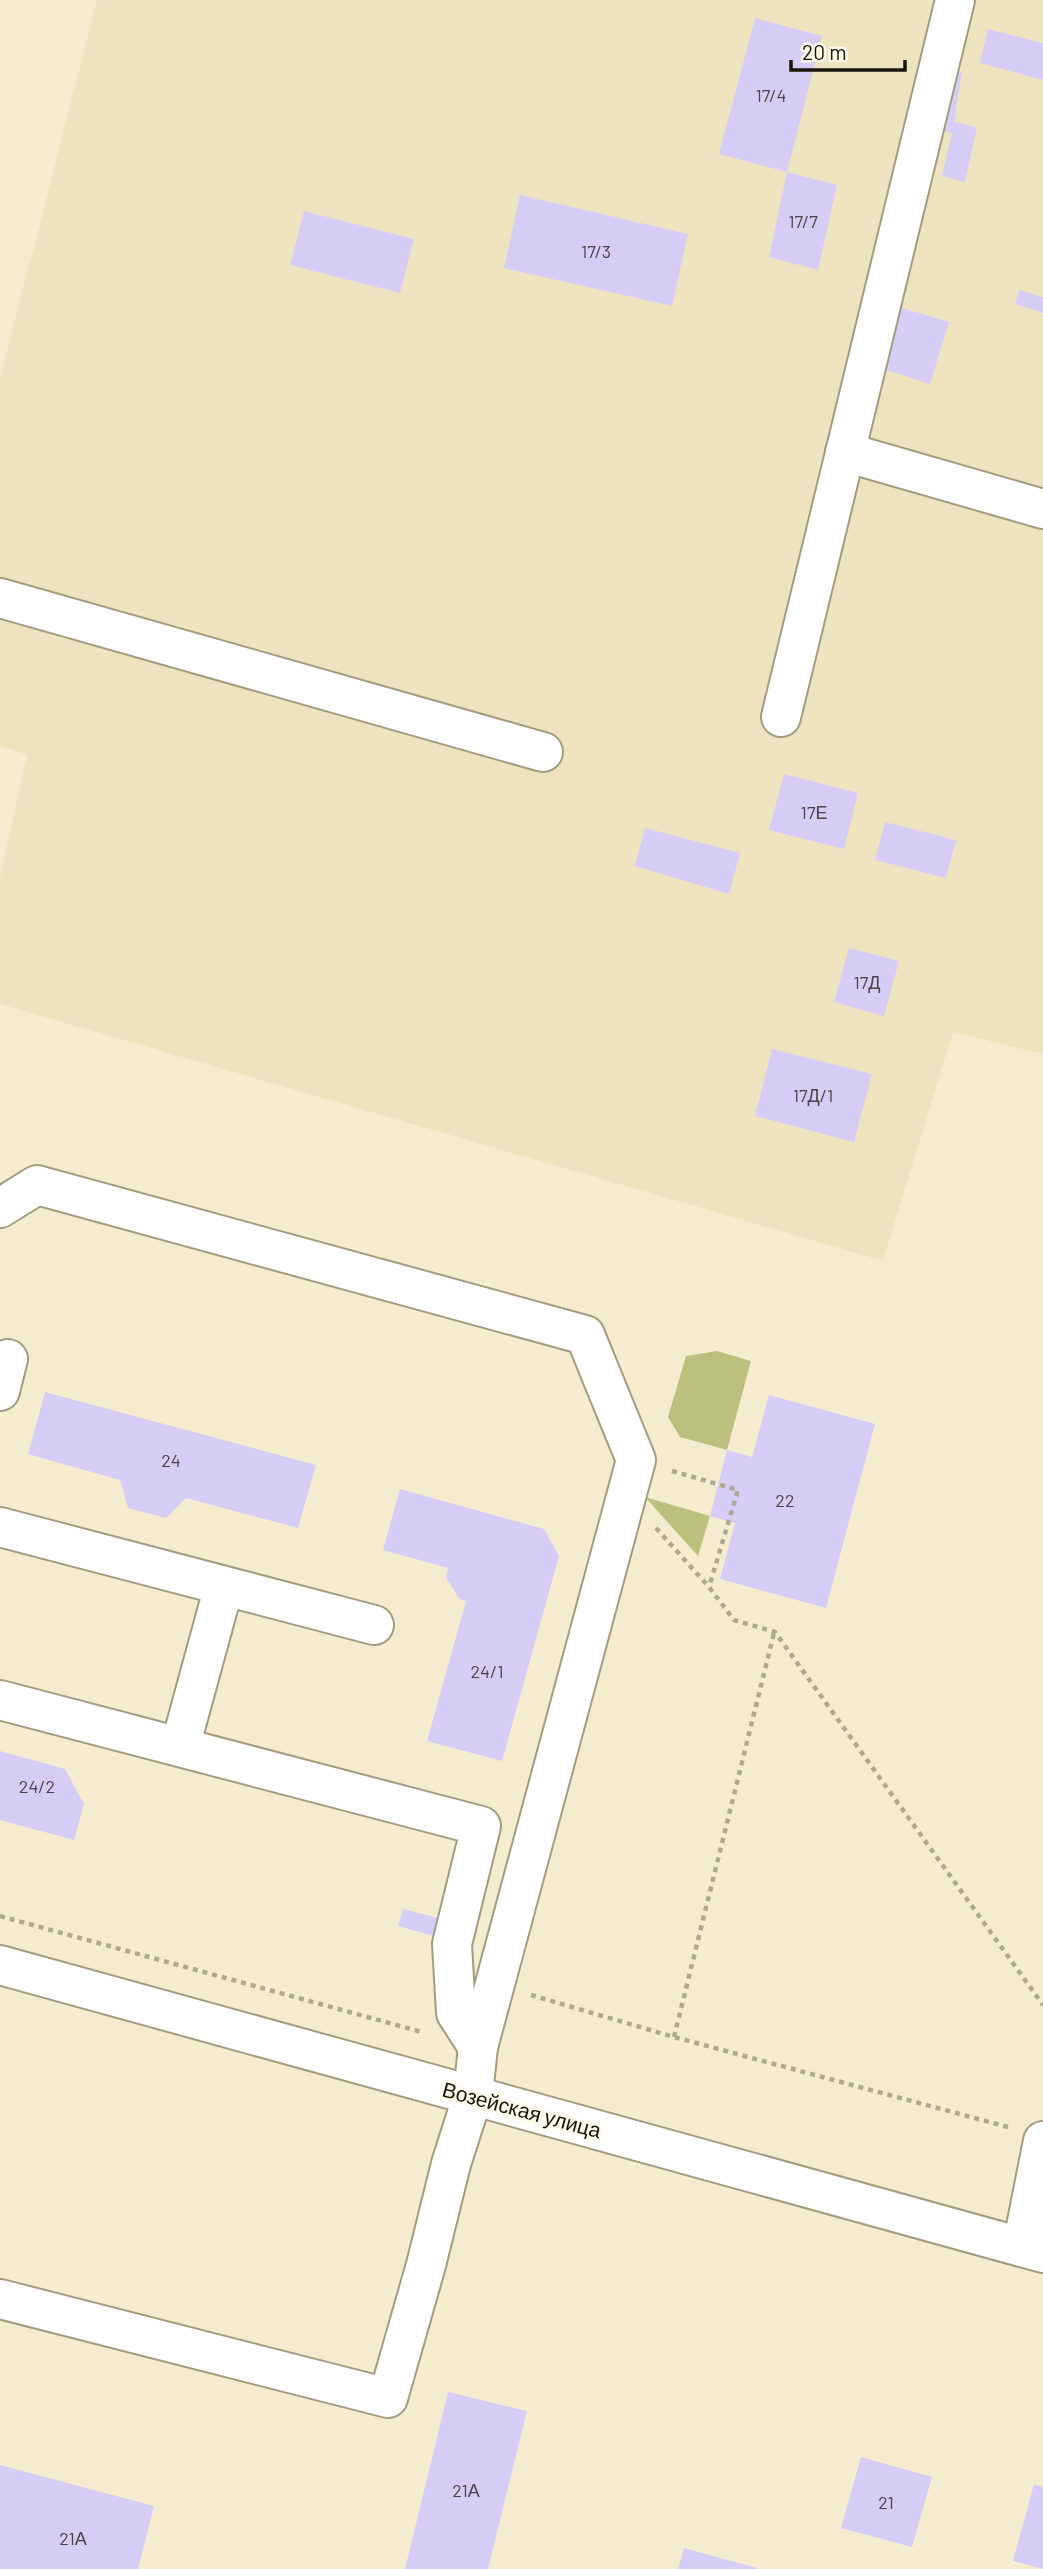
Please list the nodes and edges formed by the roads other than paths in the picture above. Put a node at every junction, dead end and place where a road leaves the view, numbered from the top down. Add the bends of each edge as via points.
1 (955, 0) edge
2 (845, 452) junction
3 (1043, 509) edge
4 (0, 597) edge
5 (781, 717) dead end
6 (543, 752) dead end
7 (0, 1209) edge
8 (0, 1527) edge
9 (224, 1586) junction
10 (374, 1625) dead end
11 (0, 1700) edge
12 (180, 1747) junction
13 (0, 1965) edge
14 (478, 2048) junction
15 (472, 2095) junction
16 (1043, 2141) edge
17 (1032, 2250) edge
18 (0, 2299) edge

1 - 2 main road
2 - 3 main road
2 - 5 main road
4 - 6 main road
7 - 14 main road via 37,1185 585,1335 631,1478
8 - 9 main road
9 - 10 main road
9 - 12 main road
11 - 12 main road
12 - 14 main road via 481,1826 452,1944 456,2013
13 - 15 main road, Возейская улица
14 - 15 main road
15 - 17 main road, Возейская улица
15 - 18 main road via 388,2398
16 - 17 main road

